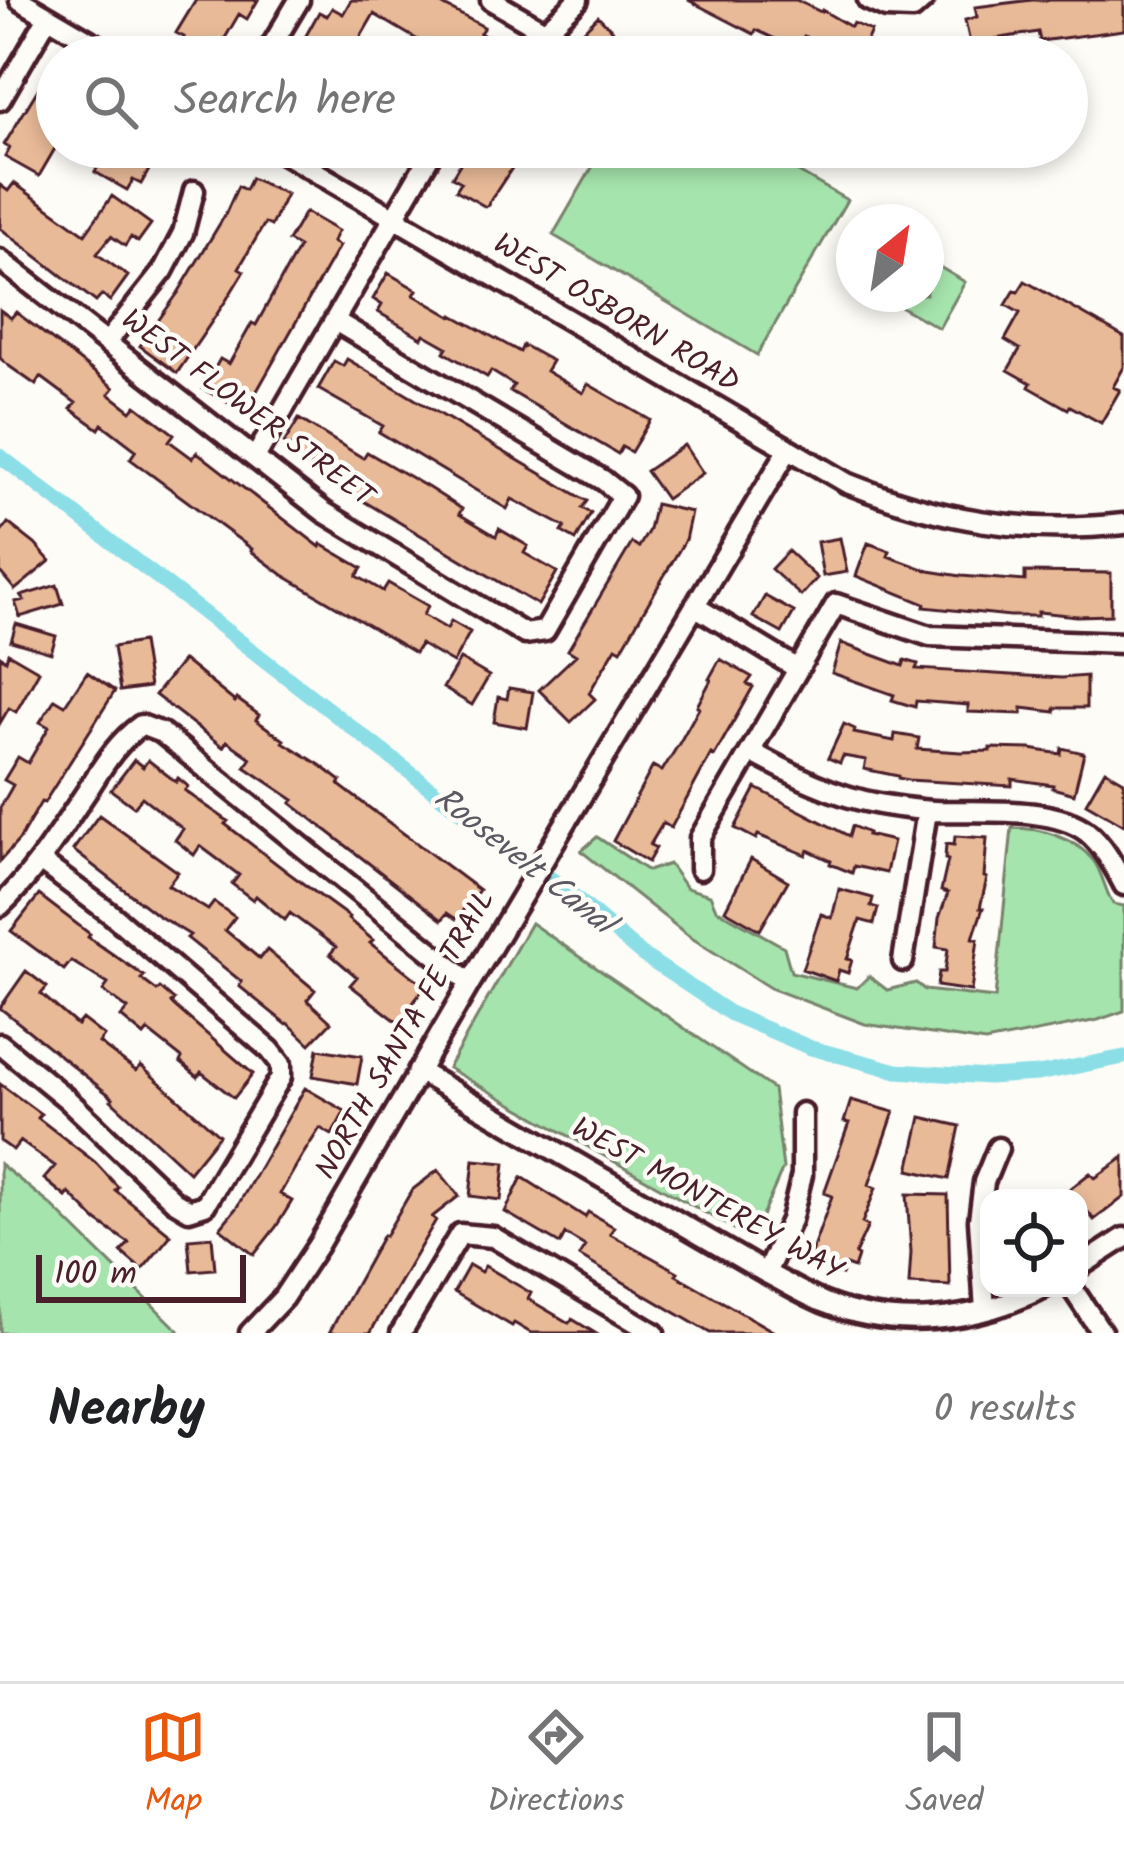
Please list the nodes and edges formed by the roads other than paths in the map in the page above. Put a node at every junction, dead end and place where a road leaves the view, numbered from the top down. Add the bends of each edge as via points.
1 (20, 0) edge
2 (299, 0) edge
3 (491, 0) edge
4 (578, 0) edge
5 (868, 0) edge
6 (918, 4) edge
7 (48, 17) junction
8 (546, 32) junction
9 (37, 36) edge
10 (81, 36) edge
11 (278, 36) edge
12 (542, 36) edge
13 (36, 38) edge
14 (0, 100) edge
15 (309, 168) edge
16 (423, 168) edge
17 (194, 191) dead end
18 (394, 217) junction
19 (0, 260) edge
20 (335, 321) junction
21 (108, 341) junction
22 (788, 450) junction
23 (256, 456) junction
24 (1124, 524) edge
25 (696, 607) junction
26 (1124, 643) edge
27 (798, 669) junction
28 (751, 752) junction
29 (927, 811) junction
30 (40, 861) junction
31 (700, 869) dead end
32 (1124, 884) edge
33 (0, 906) edge
34 (903, 961) dead end
35 (470, 983) junction
36 (0, 1044) edge
37 (418, 1071) junction
38 (802, 1113) dead end
39 (998, 1148) dead end
40 (1124, 1238) edge
41 (1088, 1262) edge
42 (766, 1273) junction
43 (1019, 1297) edge
44 (1078, 1297) edge
45 (985, 1310) junction
46 (885, 1327) edge
47 (250, 1333) edge
48 (401, 1333) edge
49 (654, 1333) edge
50 (1102, 1333) edge

1 - 7 street
2 - 11 street
3 - 8 street
4 - 8 street
5 - 6 street via 886,8
7 - 9 street
7 - 10 street
8 - 12 street
13 - 14 street
15 - 18 street, WEST OSBORN ROAD
16 - 18 street
17 - 21 street via 163,272
18 - 20 street
18 - 22 street, WEST OSBORN ROAD
19 - 21 street, WEST FLOWER STREET
20 - 23 street
20 - 23 street, WEST FLOWER STREET via 623,496 545,631 525,634 324,512
21 - 23 street, WEST FLOWER STREET
22 - 24 street, WEST OSBORN ROAD via 847,483 937,514 1024,527
22 - 25 street, NORTH SANTA FE TRAIL
25 - 27 street
25 - 35 street, NORTH SANTA FE TRAIL
26 - 27 street via 930,636 836,604
27 - 28 street
28 - 29 street via 807,782
28 - 31 street via 700,838
29 - 32 street via 1047,814 1070,822 1108,855
29 - 34 street
30 - 33 street
30 - 35 street via 121,740 141,725 162,733
30 - 36 street via 270,1050 281,1077 205,1205 189,1210
35 - 37 street, NORTH SANTA FE TRAIL
37 - 42 street, WEST MONTEREY WAY
37 - 47 street, NORTH SANTA FE TRAIL via 318,1245
38 - 42 street via 802,1175
39 - 45 street via 980,1220
40 - 41 street
42 - 46 street, WEST MONTEREY WAY
43 - 45 street, WEST MONTEREY WAY
44 - 50 street
45 - 46 street, WEST MONTEREY WAY
48 - 49 street via 460,1234 493,1237

